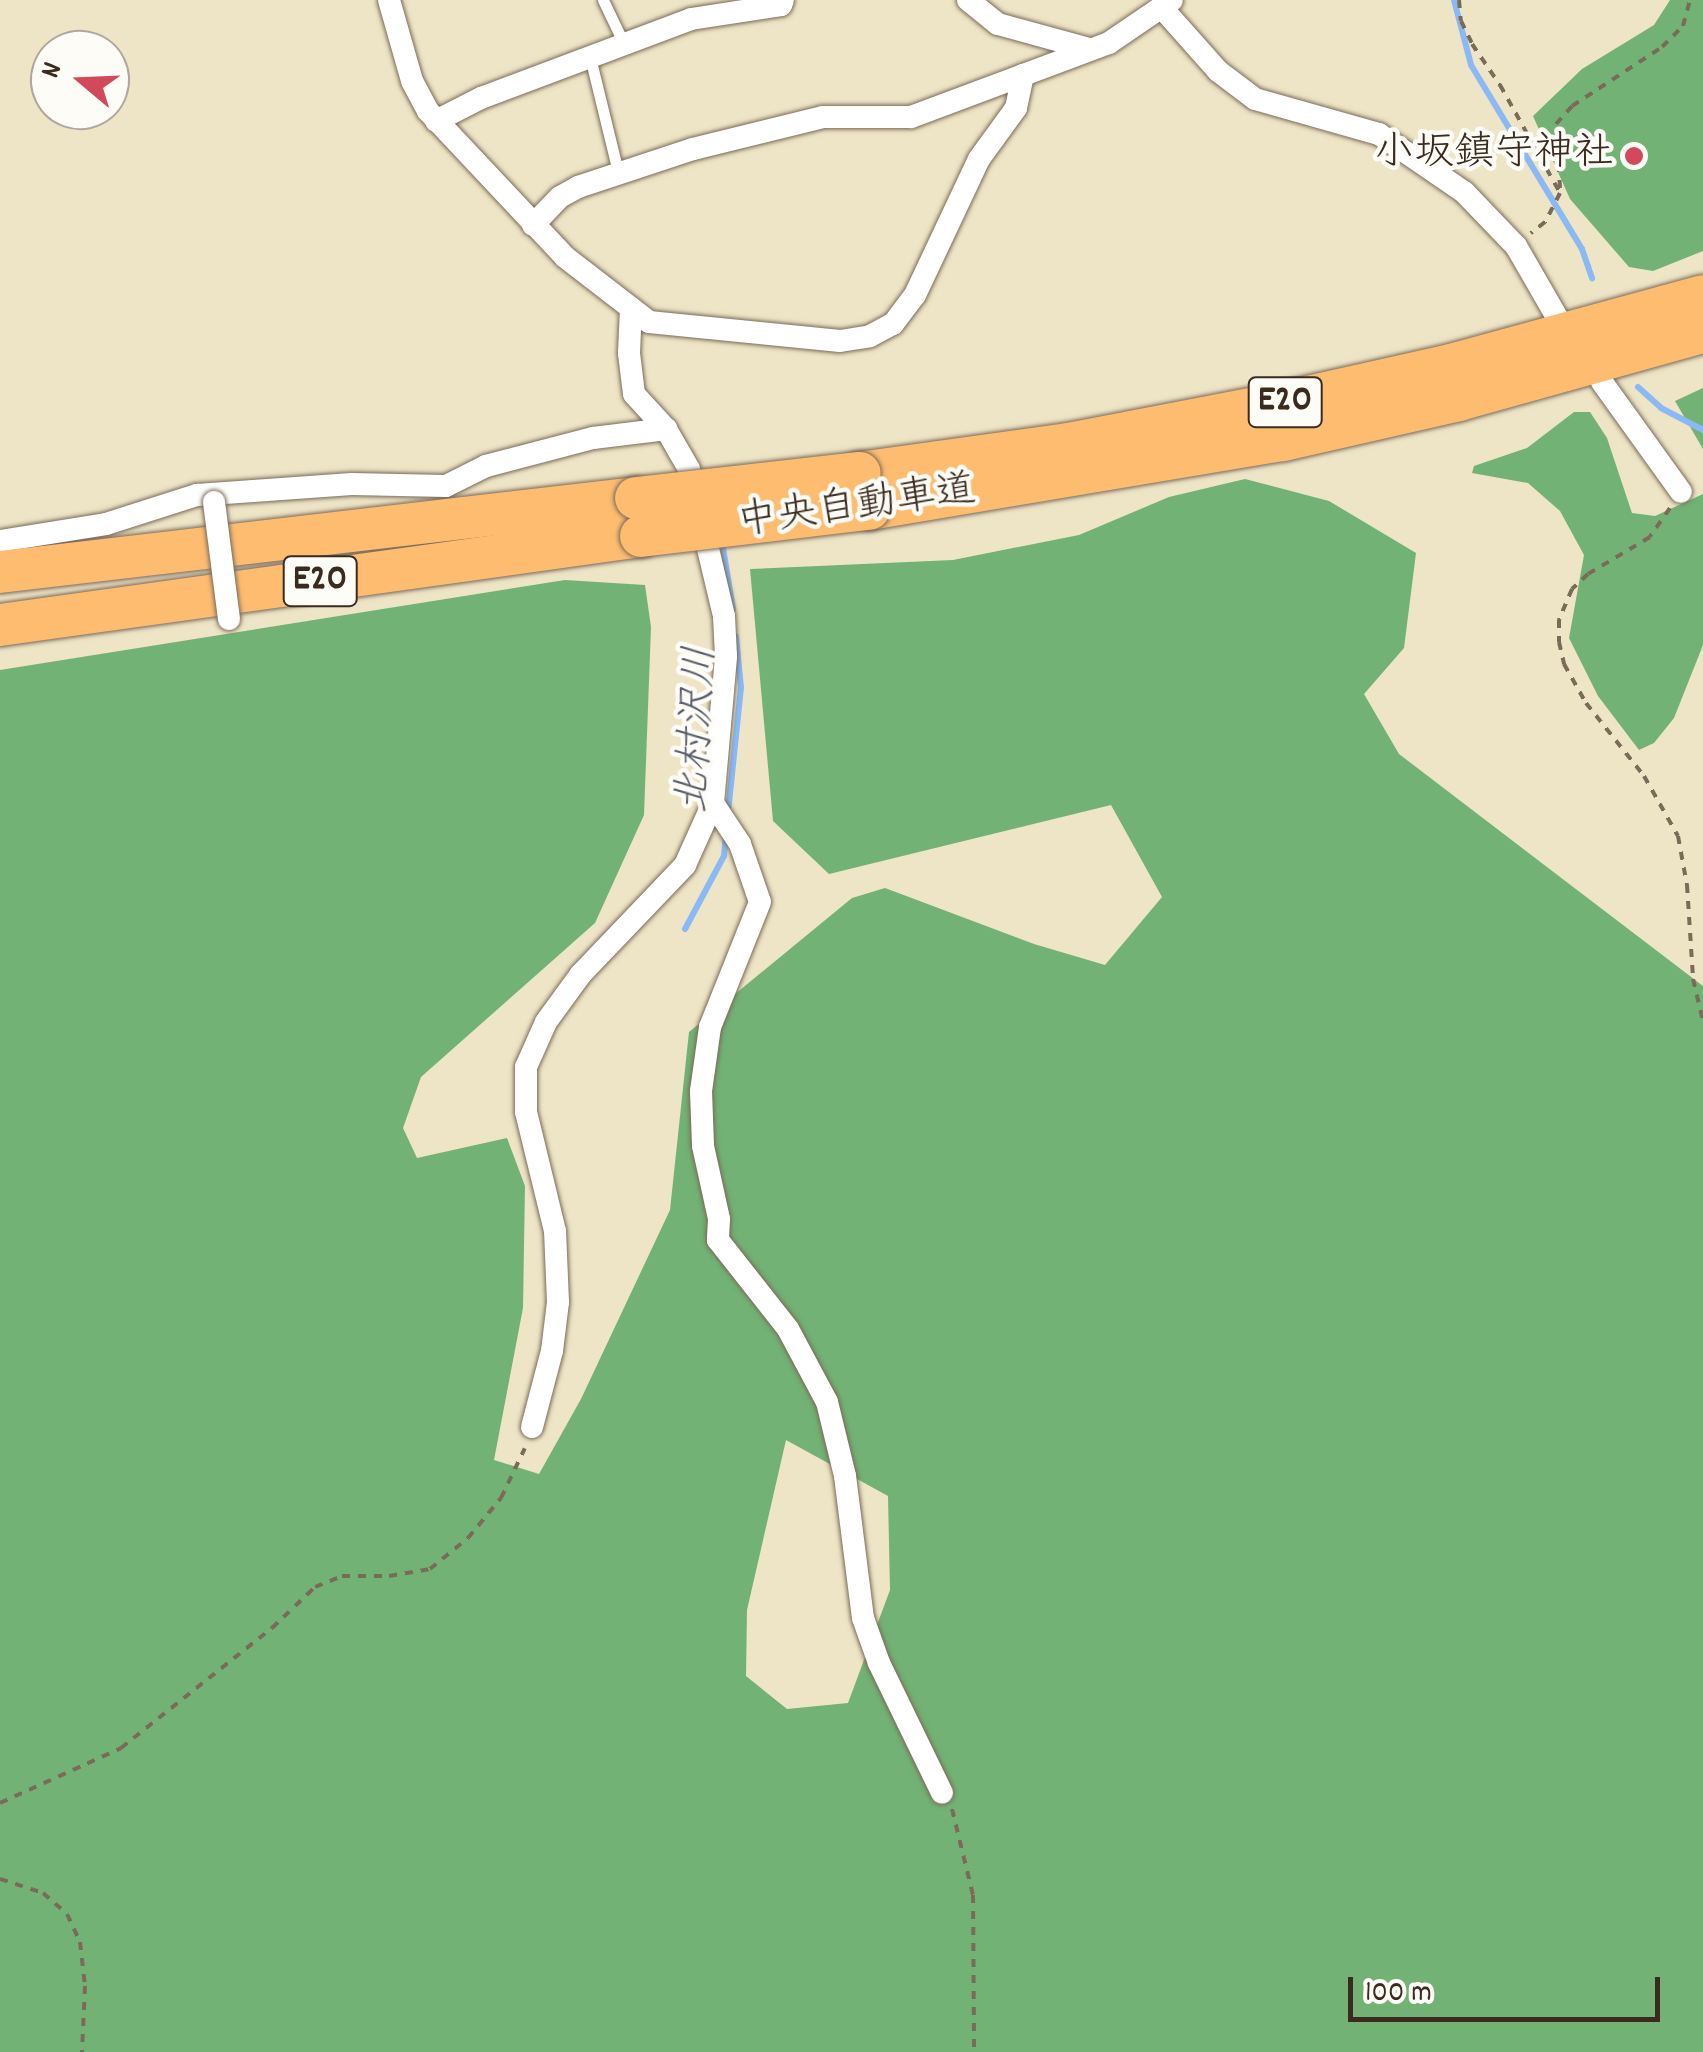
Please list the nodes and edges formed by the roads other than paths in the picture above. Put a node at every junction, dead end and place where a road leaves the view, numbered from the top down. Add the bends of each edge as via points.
1 (390, 0) edge
2 (603, 0) edge
3 (783, 0) edge
4 (968, 0) edge
5 (1168, 4) edge
6 (624, 44) junction
7 (1089, 49) junction
8 (590, 58) junction
9 (1023, 75) junction
10 (436, 121) junction
11 (618, 172) junction
12 (533, 226) junction
13 (1703, 296) edge
14 (631, 308) junction
15 (1558, 319) dead end
16 (1703, 332) edge
17 (1602, 382) dead end
18 (666, 429) junction
19 (864, 491) junction
20 (1681, 492) road end
21 (214, 498) junction
22 (638, 517) junction
23 (0, 542) edge
24 (0, 572) edge
25 (230, 619) dead end
26 (0, 626) edge
27 (713, 802) junction
28 (532, 1427) road end
29 (942, 1793) road end

1 - 10 street via 412,80
2 - 6 lane
3 - 6 street
4 - 7 street via 998,24
5 - 7 street via 1109,44
5 - 15 street via 1218,71 1255,99 1378,134 1464,192 1516,246
6 - 8 street
7 - 9 street
8 - 10 street
8 - 11 lane
9 - 11 street via 911,117 823,117
9 - 14 street via 1016,108 978,159 916,296 893,324 840,341 649,322
10 - 12 street
11 - 12 street via 560,196
12 - 14 street
13 - 19 highway, 中央自動車道 / E20 via 1451,365
14 - 18 street via 634,394
16 - 19 highway, 中央自動車道 / E20 via 1459,400 1283,440
17 - 20 street
18 - 21 street via 575,442 486,466 446,486 352,484
18 - 27 street via 689,469 724,616
19 - 22 highway, 中央自動車道 / E20, bridge
21 - 23 street
21 - 25 street, bridge
22 - 24 highway, 中央自動車道 / E20
22 - 26 highway, 中央自動車道 / E20
27 - 28 street via 685,865 580,974 546,1022 526,1066 526,1112 555,1230 558,1302
27 - 29 street via 740,844 760,902 710,1027 701,1091 718,1240 788,1329 827,1402 845,1476 864,1618

